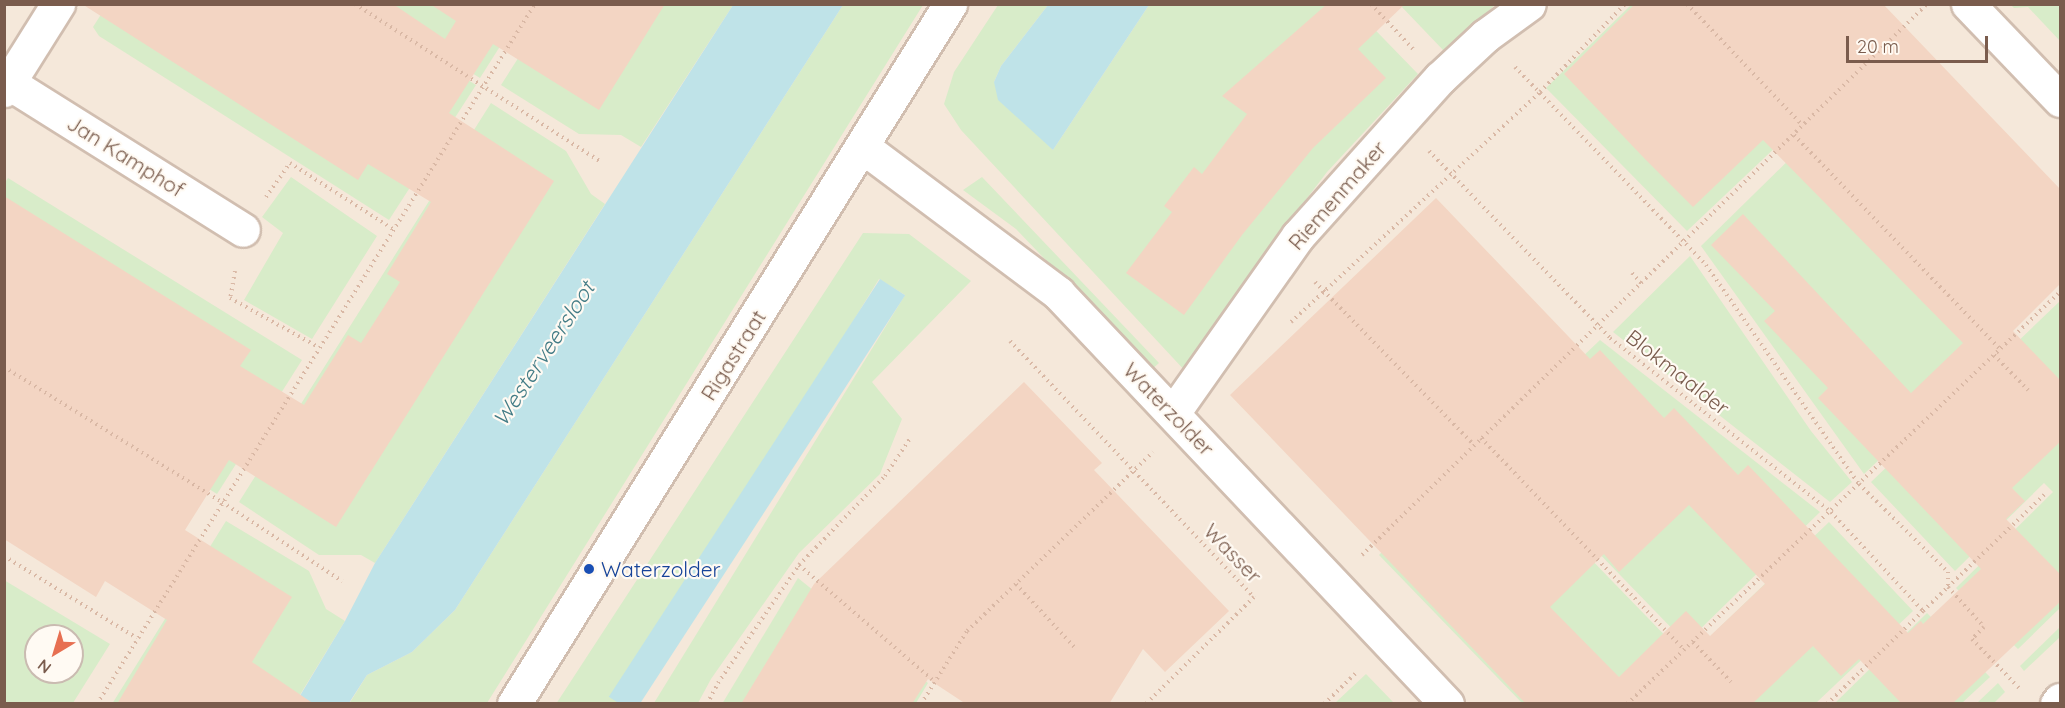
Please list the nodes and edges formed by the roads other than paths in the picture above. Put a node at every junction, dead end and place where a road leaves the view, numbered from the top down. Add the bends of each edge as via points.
1 (58, 4) edge
2 (950, 4) edge
3 (1529, 4) edge
4 (1968, 4) edge
5 (7, 86) edge
6 (2061, 100) edge
7 (863, 147) junction
8 (243, 230) road end
9 (1173, 413) junction
10 (2042, 699) edge
11 (2061, 700) edge
12 (514, 704) edge
13 (1447, 704) edge

1 - 5 street
2 - 7 street, Rigastraat
3 - 9 street, Riemenmaker via 1485,36 1440,78 1298,236
4 - 6 street
5 - 8 street, Jan Kamphof
7 - 9 street, Waterzolder via 1058,293
7 - 12 street, Rigastraat
9 - 13 street, Waterzolder
10 - 11 street

